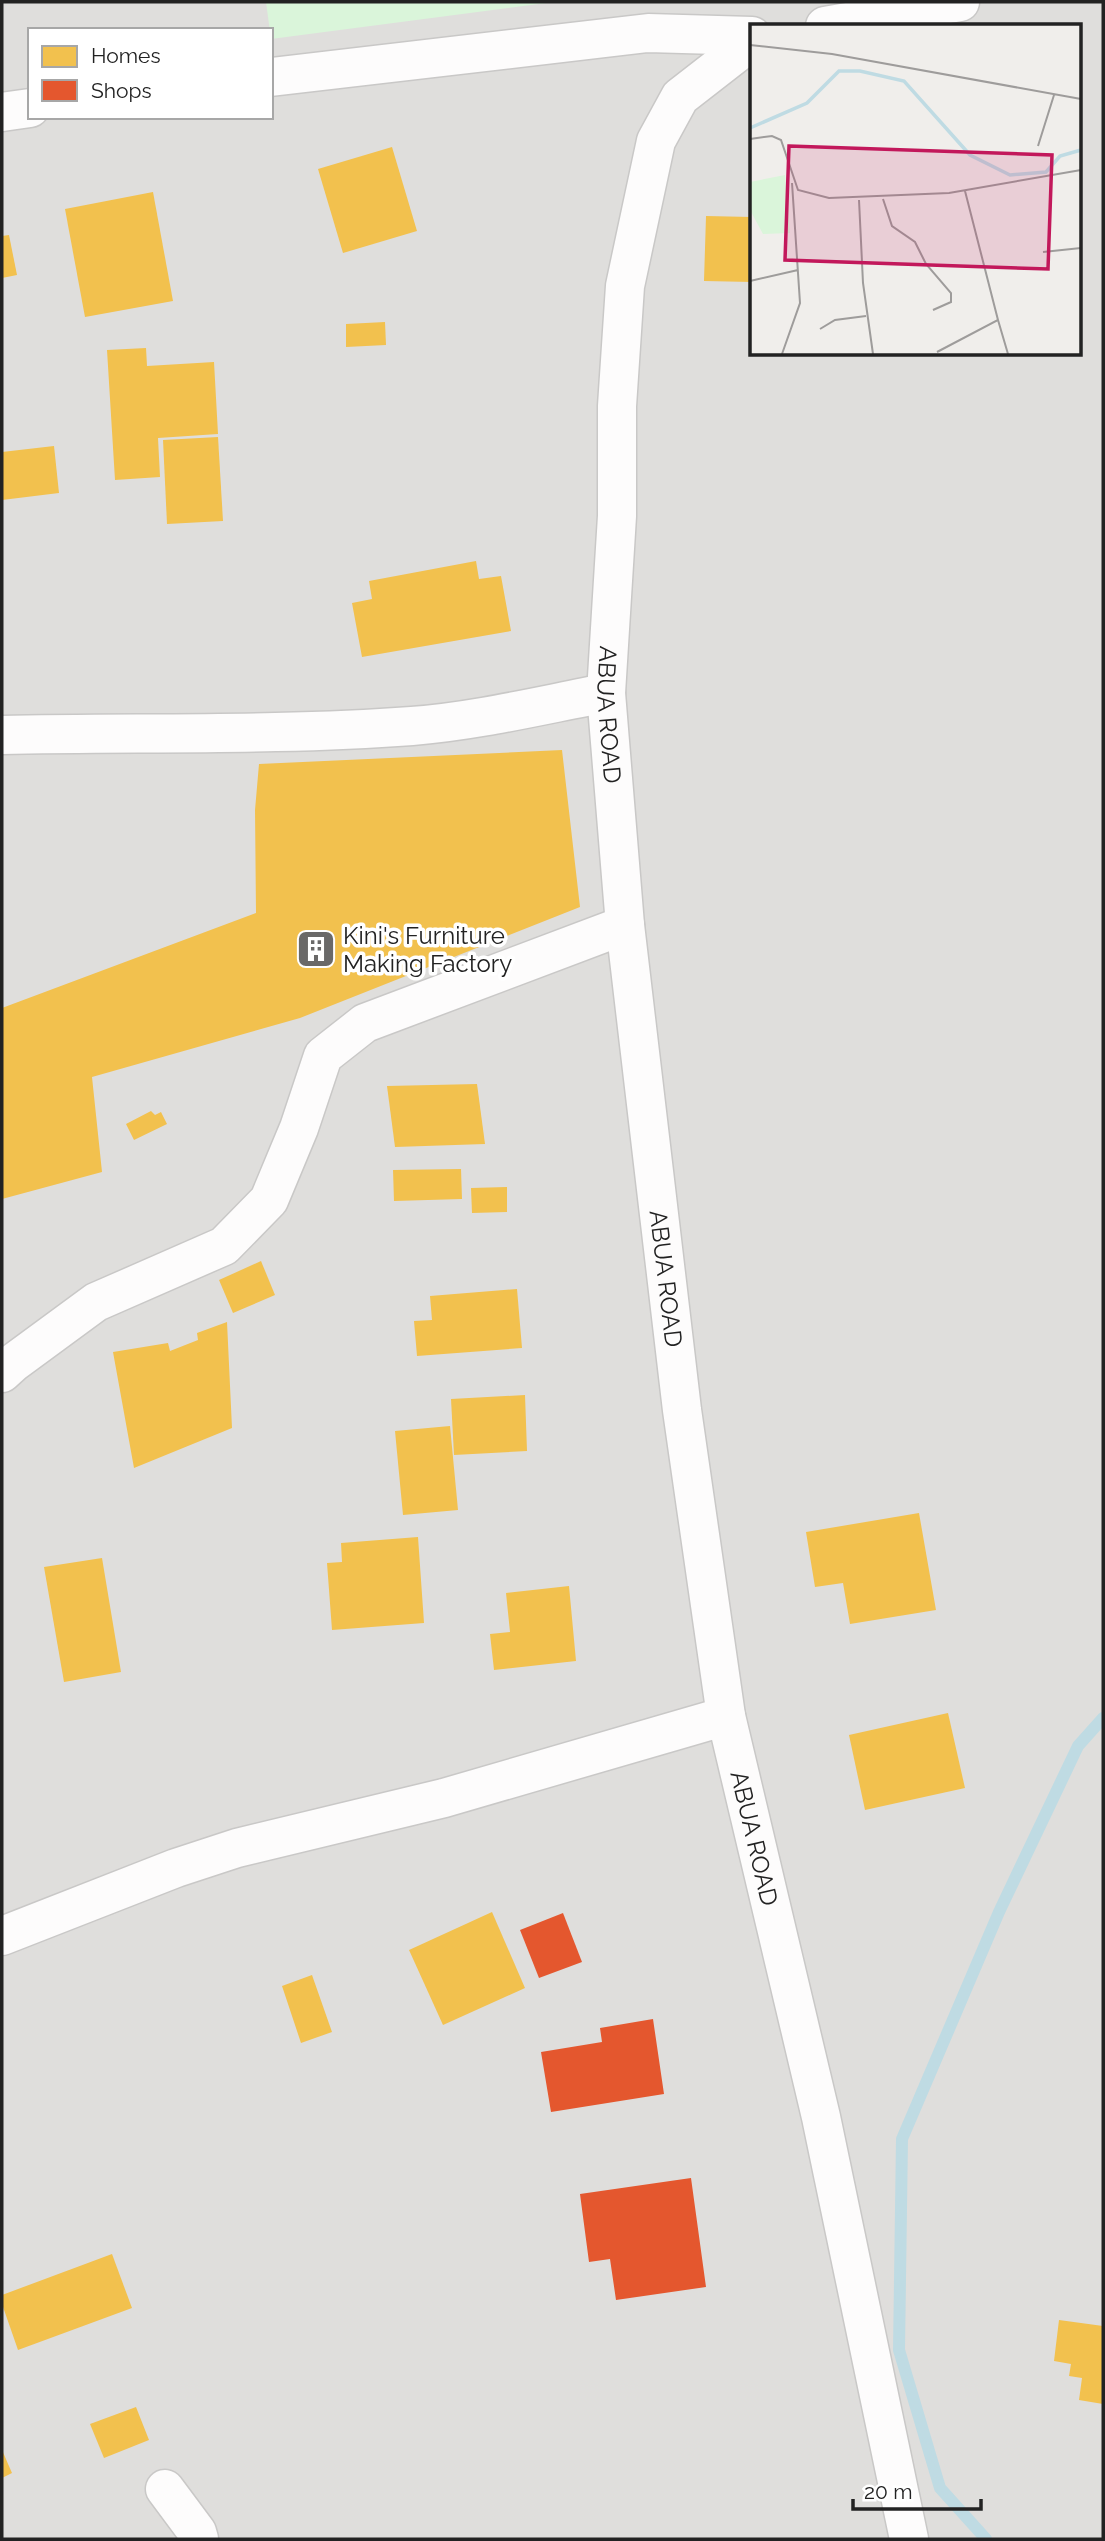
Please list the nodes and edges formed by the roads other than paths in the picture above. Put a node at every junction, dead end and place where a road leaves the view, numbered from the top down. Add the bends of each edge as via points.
1 (960, 2) edge
2 (836, 24) edge
3 (750, 36) edge
4 (750, 42) edge
5 (273, 77) edge
6 (28, 108) edge
7 (2, 112) edge
8 (606, 693) junction
9 (2, 734) edge
10 (625, 925) junction
11 (2, 1373) edge
12 (726, 1716) junction
13 (2, 1936) edge
14 (165, 2489) dead end
15 (199, 2539) edge
16 (909, 2539) edge

1 - 2 street
3 - 5 street via 648,33
4 - 8 street, ABUA ROAD via 680,97 656,141 625,286
6 - 7 street
8 - 9 street via 414,726 258,733
8 - 10 street, ABUA ROAD
10 - 11 street via 365,1023 323,1056 269,1200 224,1246 96,1302
10 - 12 street, ABUA ROAD via 682,1410
12 - 13 street via 444,1798 237,1848
12 - 16 street, ABUA ROAD via 821,2118
14 - 15 street

